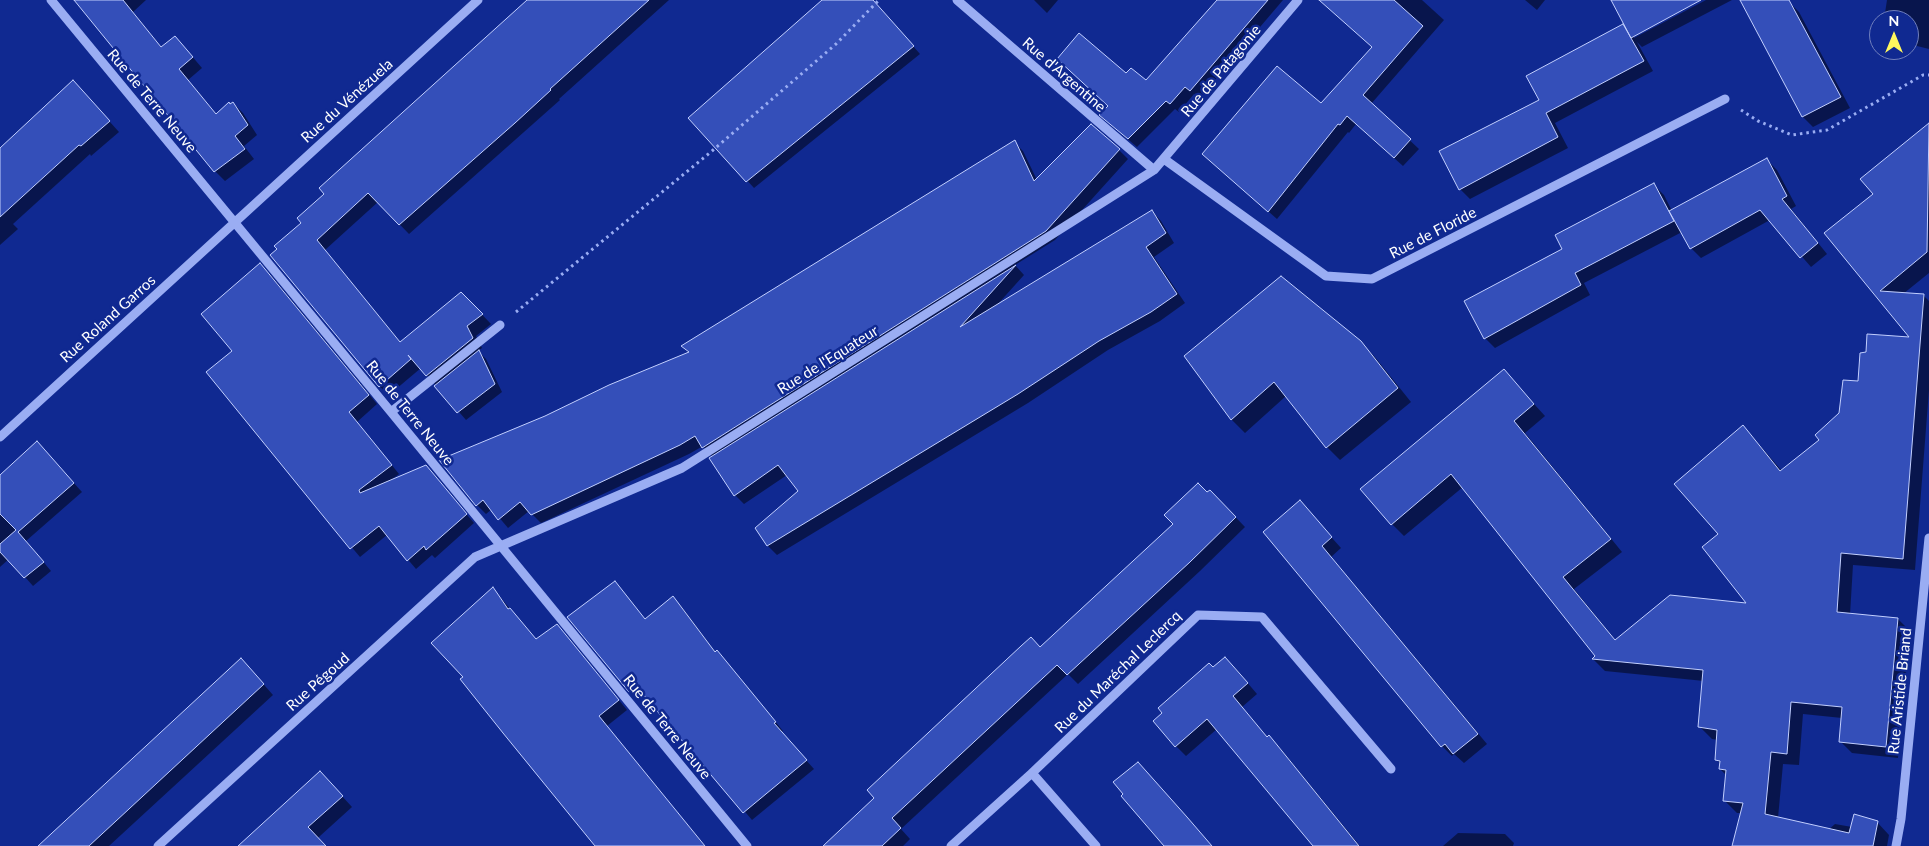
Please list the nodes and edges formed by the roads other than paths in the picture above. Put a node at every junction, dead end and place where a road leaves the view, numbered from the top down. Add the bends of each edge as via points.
1 (51, 0) edge
2 (478, 0) edge
3 (957, 0) edge
4 (1298, 0) edge
5 (1725, 99) road end
6 (1164, 160) junction
7 (1154, 170) junction
8 (235, 222) junction
9 (500, 324) road end
10 (391, 412) junction
11 (0, 437) edge
12 (1929, 538) edge
13 (501, 546) junction
14 (1391, 769) dead end
15 (1032, 773) junction
16 (158, 846) edge
17 (747, 846) edge
18 (951, 846) edge
19 (1096, 846) edge
20 (1896, 846) edge

1 - 8 street, Rue de Terre Neuve
2 - 8 street, Rue du Vénézuela
3 - 7 street, Rue d'Argentine
4 - 6 street, Rue de Patagonie
5 - 6 street, Rue de Floride via 1372,279 1326,276
6 - 7 street, Rue de Patagonie
7 - 13 street, Rue de l'Equateur via 682,468
8 - 10 street, Rue de Terre Neuve
8 - 11 street, Rue Roland Garros
9 - 10 street
10 - 13 street, Rue de Terre Neuve
12 - 20 street, Rue Aristide Briand
13 - 16 street, Rue Pégoud via 475,557
13 - 17 street, Rue de Terre Neuve
14 - 15 street, Rue du Maréchal Leclercq via 1262,617 1198,615
15 - 18 street, Rue du Maréchal Leclercq
15 - 19 street

